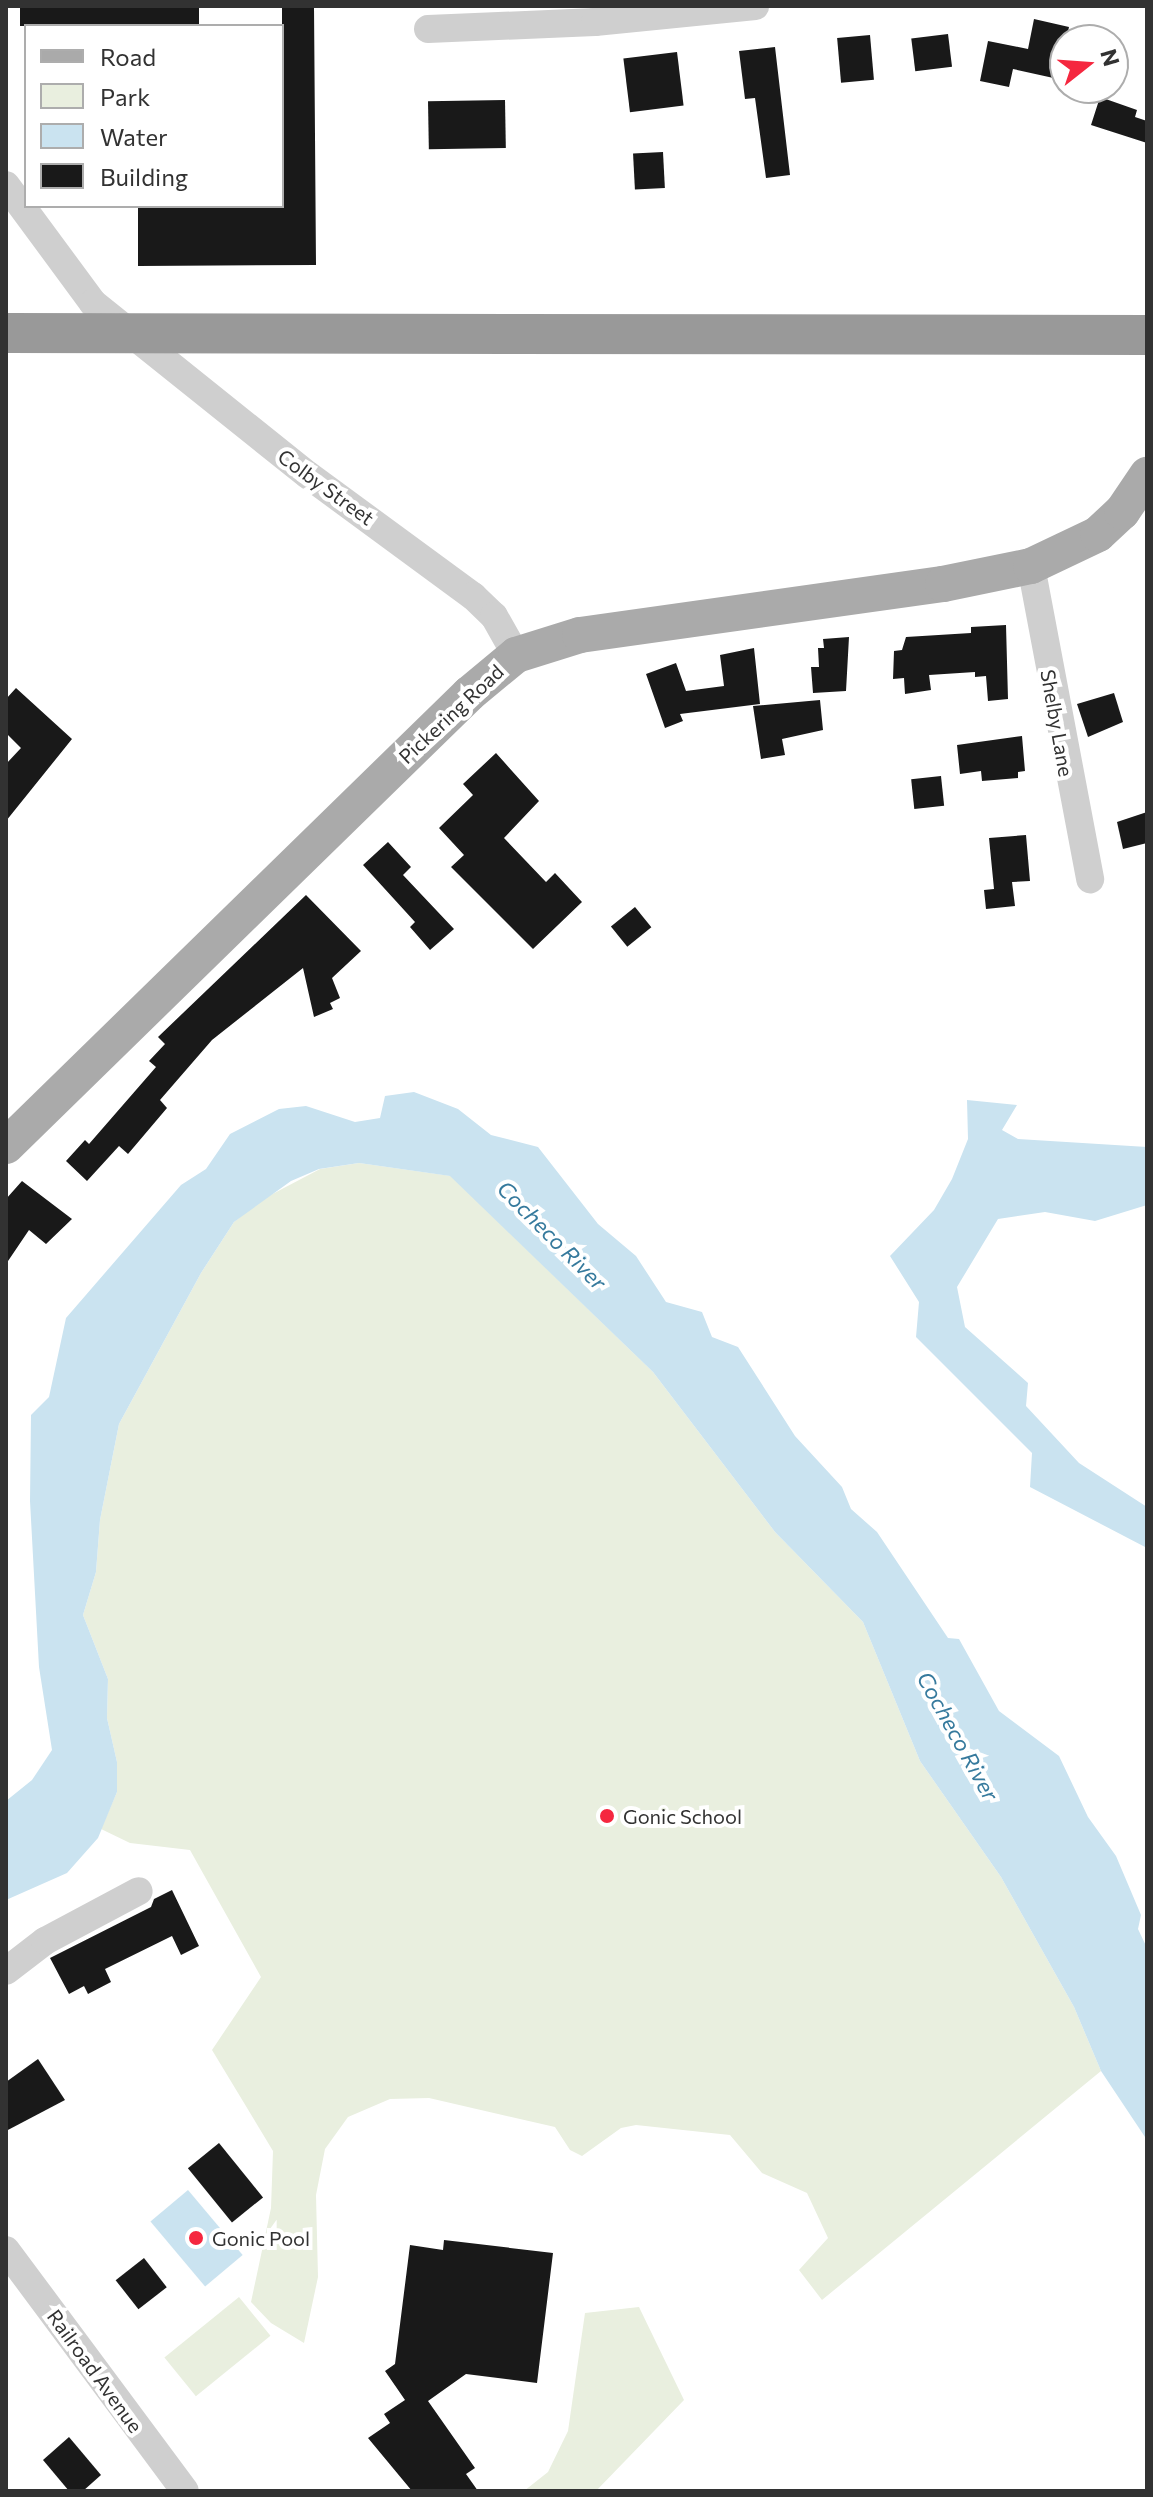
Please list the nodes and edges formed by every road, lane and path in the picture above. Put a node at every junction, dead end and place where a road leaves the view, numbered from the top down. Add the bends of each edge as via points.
1 (755, 6) edge
2 (428, 29) dead end
3 (6, 185) edge
4 (123, 330) junction
5 (6, 333) edge
6 (1147, 335) edge
7 (1147, 475) edge
8 (1031, 566) junction
9 (516, 655) junction
10 (1090, 879) dead end
11 (6, 1146) edge
12 (139, 1891) dead end
13 (6, 1971) edge
14 (6, 2250) edge
15 (185, 2491) edge

1 - 2 street via 595,22
3 - 4 street, Colby Street via 72,280
4 - 5 highway
4 - 6 highway
4 - 9 street, Colby Street via 473,596 494,616
7 - 8 main road, Pickering Road via 1122,512 1098,534
8 - 9 main road, Pickering Road via 943,584 580,635
8 - 10 street, Shelby Lane via 1067,781
9 - 11 main road, Pickering Road via 469,694
12 - 13 street via 45,1941
14 - 15 street, Railroad Avenue

